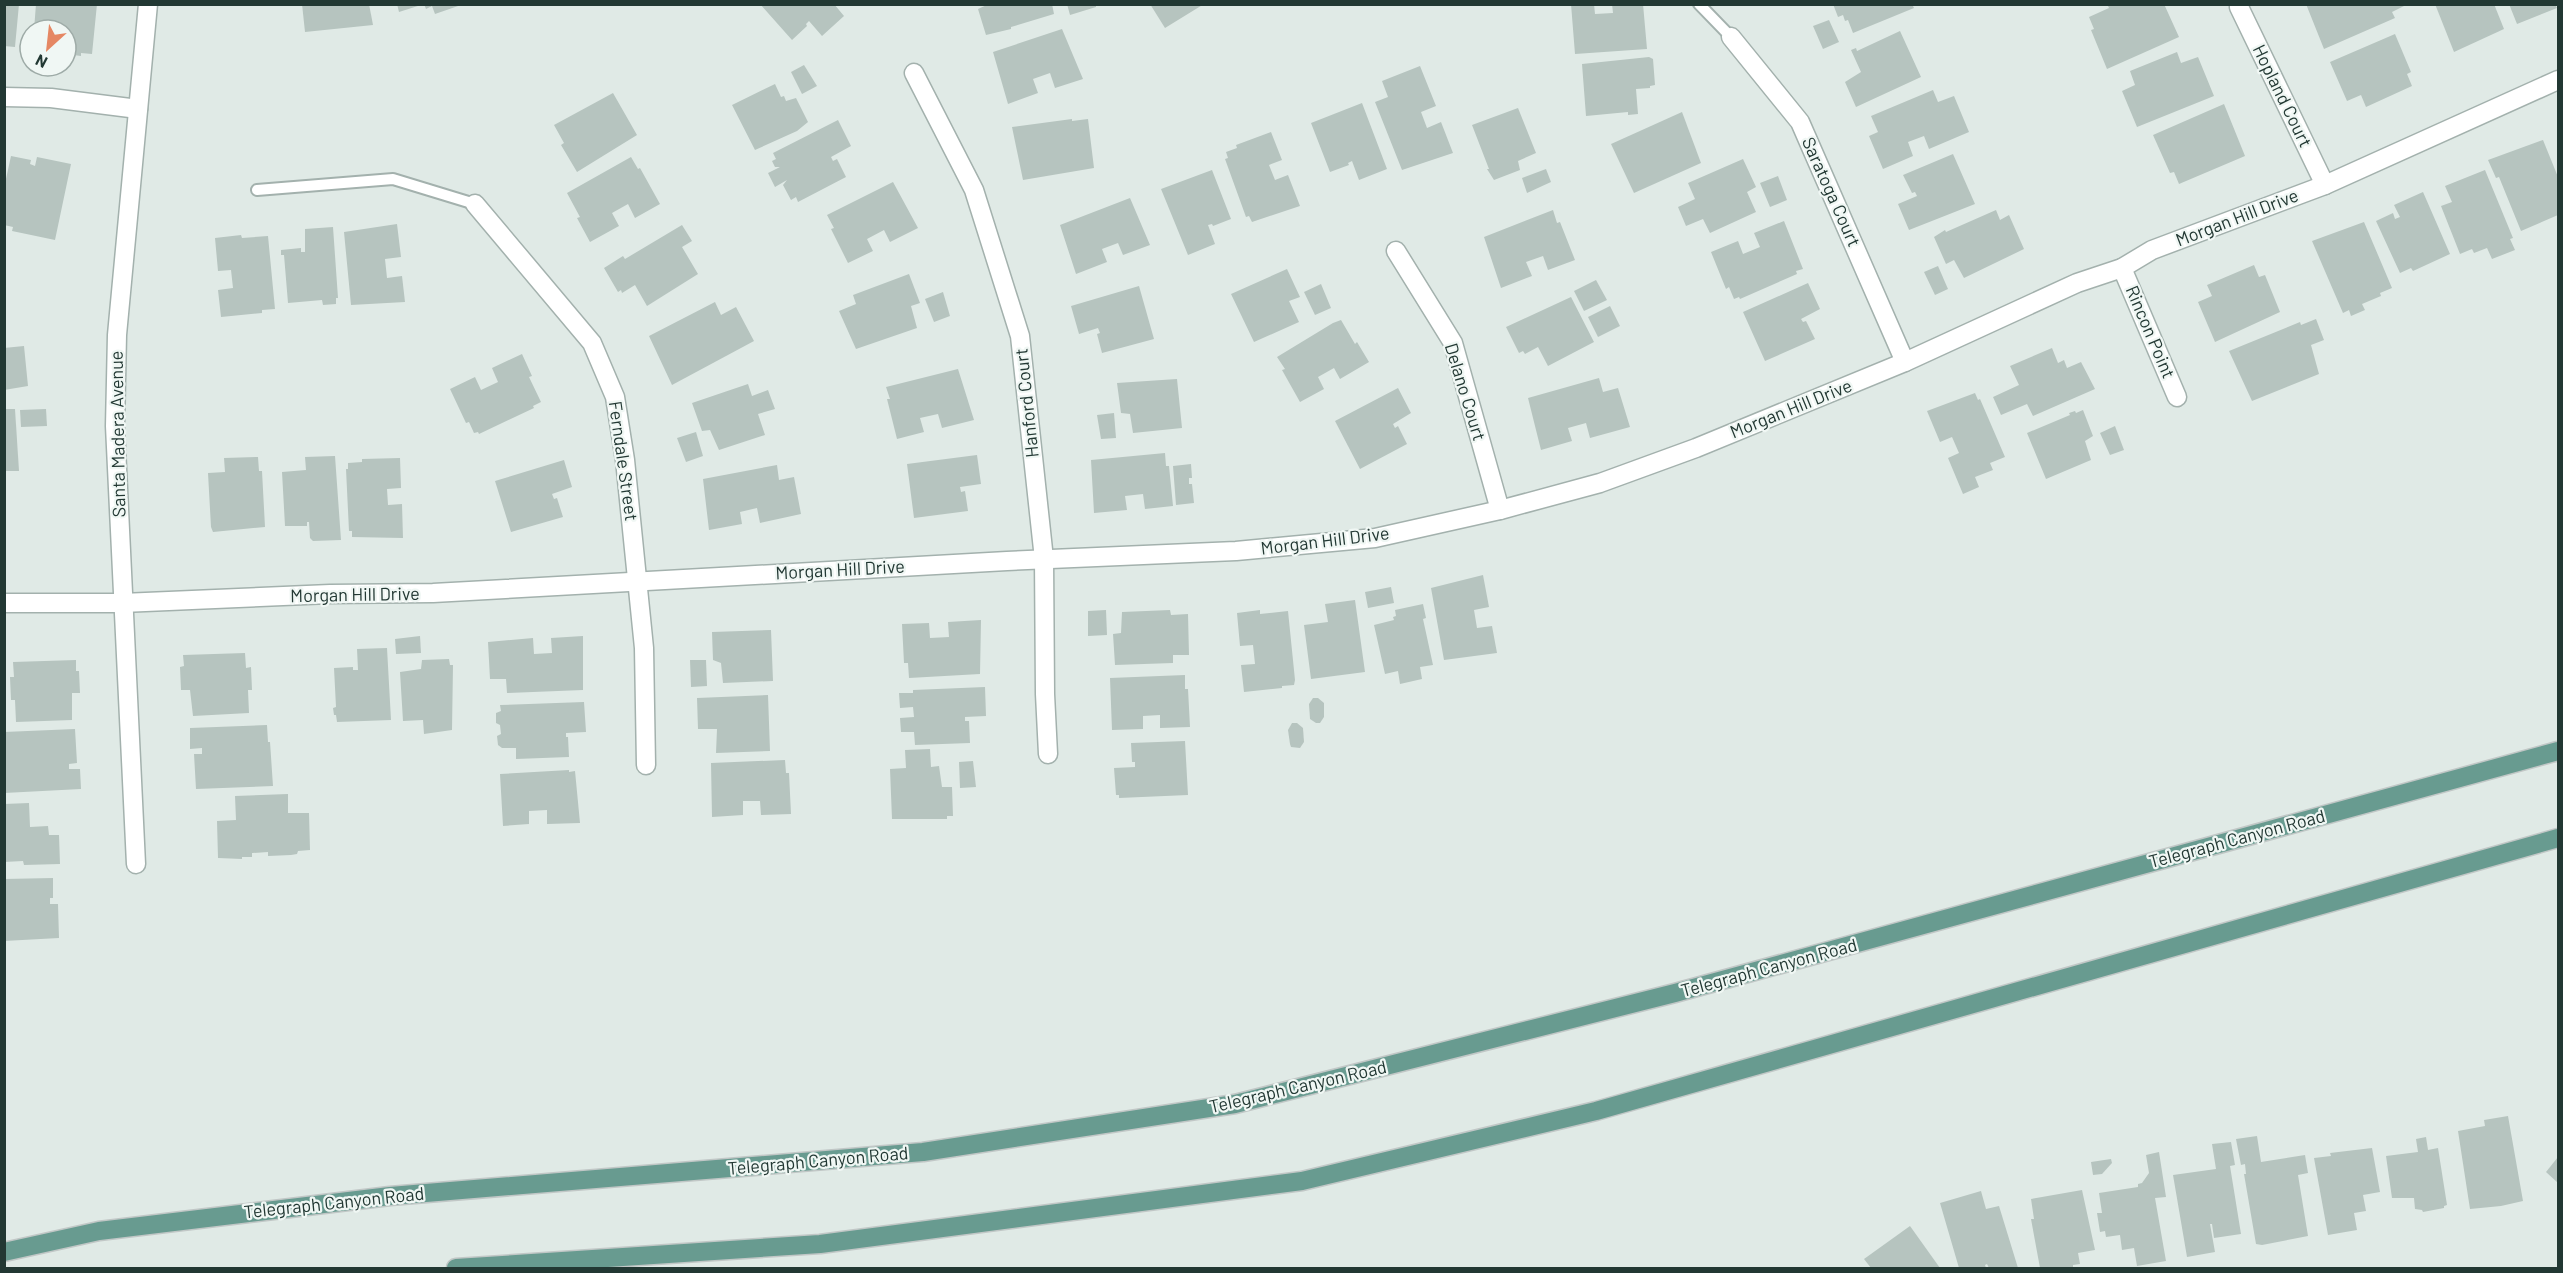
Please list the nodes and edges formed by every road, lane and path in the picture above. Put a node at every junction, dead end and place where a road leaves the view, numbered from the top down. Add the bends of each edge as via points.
1 (148, 4) edge
2 (1699, 4) edge
3 (2239, 7) dead end
4 (1731, 37) joint
5 (914, 73) dead end
6 (2559, 80) edge
7 (4, 97) edge
8 (138, 109) junction
9 (2325, 185) junction
10 (257, 190) dead end
11 (475, 204) joint
12 (1396, 251) dead end
13 (2122, 268) junction
14 (1905, 362) junction
15 (2177, 397) dead end
16 (1500, 510) junction
17 (1044, 559) junction
18 (638, 582) junction
19 (4, 603) edge
20 (122, 603) junction
21 (2559, 751) edge
22 (1048, 754) dead end
23 (646, 765) dead end
24 (2559, 838) edge
25 (136, 864) dead end
26 (4, 1252) edge
27 (456, 1269) edge

1 - 8 street, Santa Madera Avenue
2 - 4 lane
3 - 9 street, Hopland Court
4 - 14 street, Saratoga Court via 1800,122
5 - 17 street, Hanford Court via 974,190 1020,336
6 - 9 street, Morgan Hill Drive
7 - 8 street via 51,98
8 - 20 street, Santa Madera Avenue via 117,335 115,426
9 - 13 street, Morgan Hill Drive via 2152,250
10 - 11 lane via 393,179
11 - 18 street, Ferndale Street via 592,343 615,397
12 - 16 street, Delano Court via 1453,343
13 - 14 street, Morgan Hill Drive via 2077,284
13 - 15 street, Rincon Point
14 - 16 street, Morgan Hill Drive via 1696,448 1600,483
16 - 17 street, Morgan Hill Drive via 1375,538 1236,551
17 - 18 street, Morgan Hill Drive
17 - 22 street, Hanford Court
18 - 20 street, Morgan Hill Drive
18 - 23 street, Ferndale Street via 644,648
19 - 20 street, Morgan Hill Drive
20 - 25 street, Santa Madera Avenue
21 - 26 main road, Telegraph Canyon Road via 1676,993 1235,1104 923,1152 378,1197 99,1231
24 - 27 main road via 1596,1111 1302,1181 820,1244

